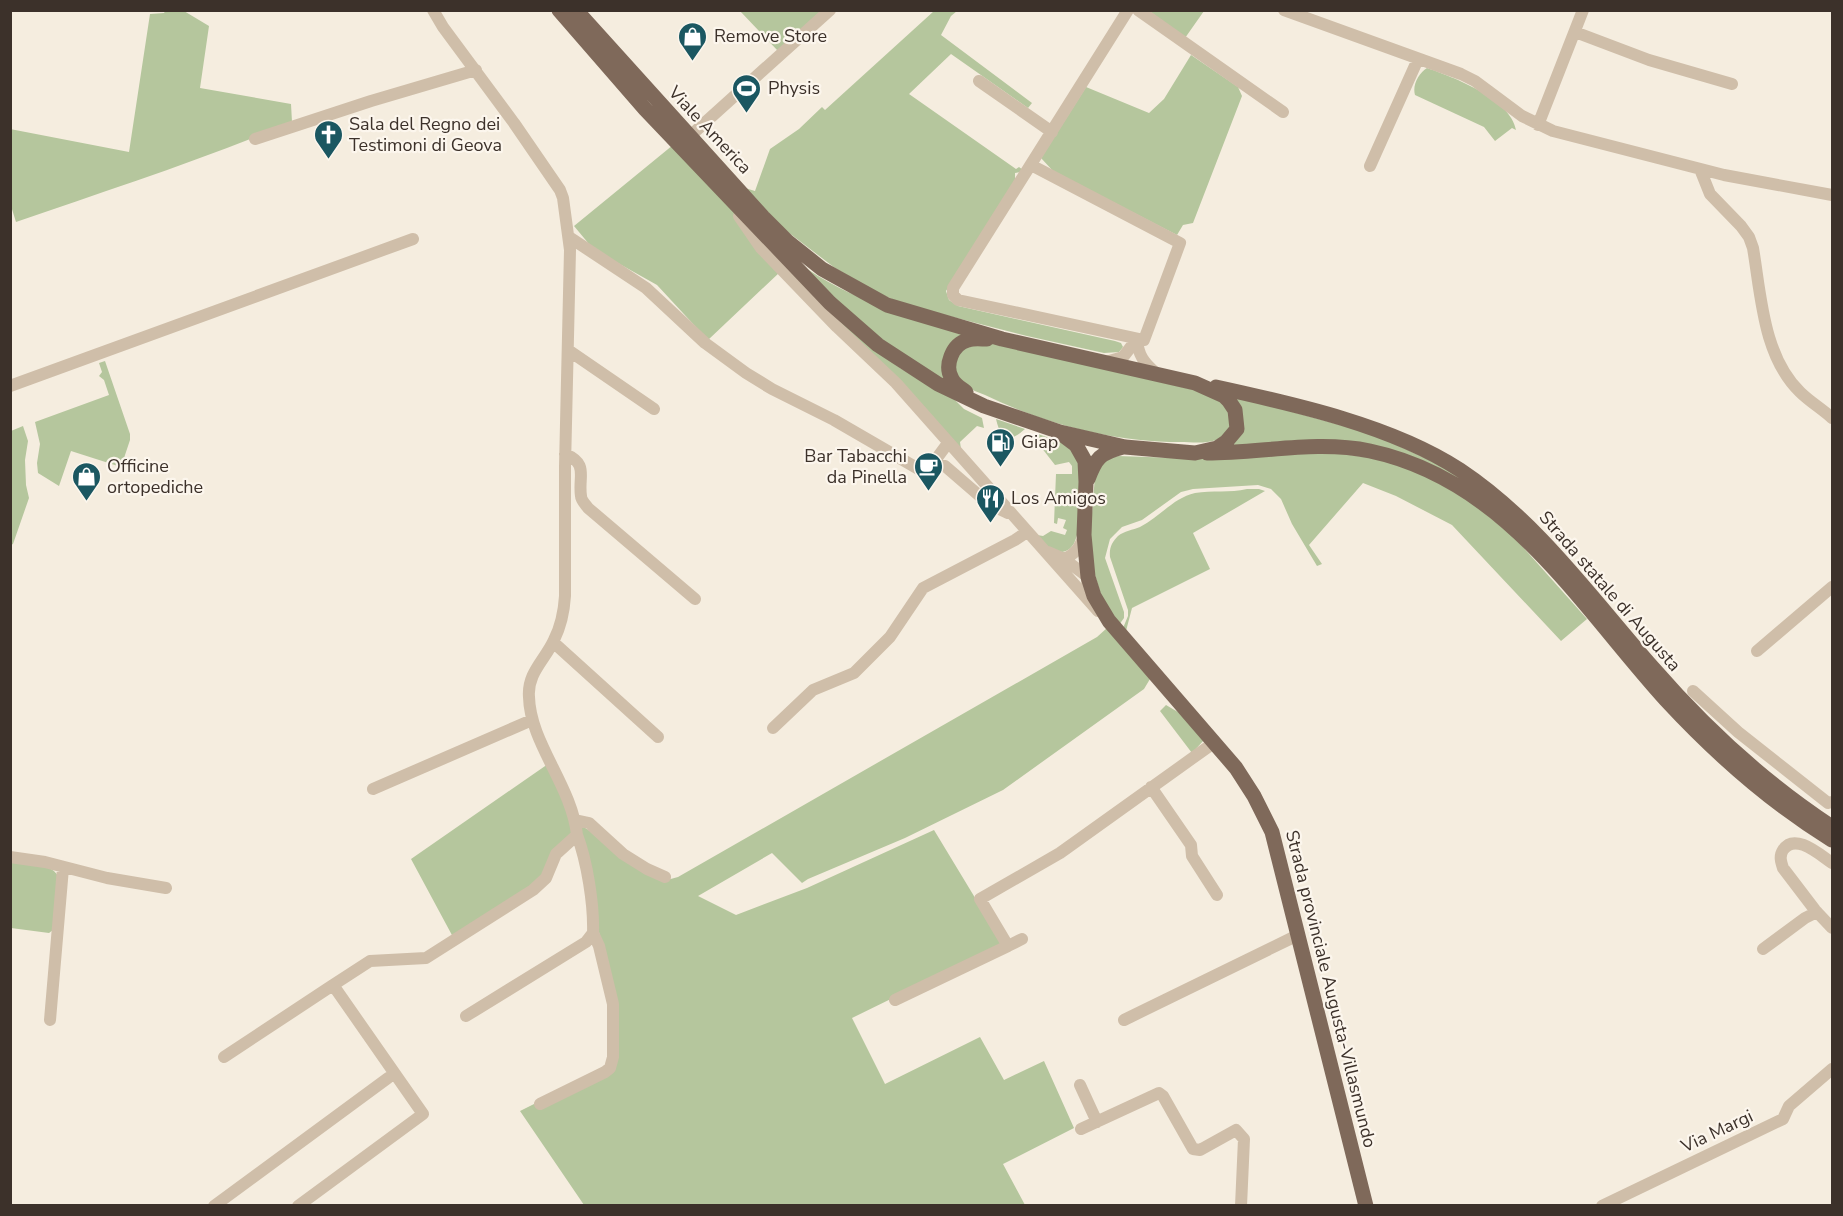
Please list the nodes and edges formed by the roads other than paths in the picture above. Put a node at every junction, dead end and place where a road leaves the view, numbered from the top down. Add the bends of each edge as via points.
1 (433, 10) edge
2 (559, 10) edge
3 (576, 10) edge
4 (830, 10) edge
5 (1128, 10) edge
6 (1138, 10) edge
7 (1284, 10) edge
8 (1583, 10) edge
9 (1575, 32) junction
10 (1418, 58) junction
11 (476, 70) junction
12 (979, 81) dead end
13 (1732, 84) dead end
14 (1284, 112) dead end
15 (1538, 124) junction
16 (1052, 132) junction
17 (688, 136) junction
18 (255, 139) dead end
19 (1031, 165) junction
20 (1370, 166) dead end
21 (1700, 169) junction
22 (724, 192) junction
23 (1833, 195) edge
24 (569, 237) junction
25 (413, 239) dead end
26 (1002, 339) junction
27 (1137, 339) junction
28 (568, 350) junction
29 (1105, 362) junction
30 (1156, 373) junction
31 (1195, 383) junction
32 (10, 386) edge
33 (984, 406) junction
34 (654, 409) dead end
35 (1833, 418) edge
36 (1060, 432) junction
37 (948, 443) junction
38 (1125, 447) junction
39 (1195, 453) junction
40 (565, 454) junction
41 (928, 470) junction
42 (1086, 482) junction
43 (1012, 516) junction
44 (1027, 532) junction
45 (1084, 535) junction
46 (1044, 550) junction
47 (1064, 559) junction
48 (1082, 582) junction
49 (1833, 587) edge
50 (695, 599) dead end
51 (554, 642) junction
52 (1757, 651) dead end
53 (1694, 691) dead end
54 (532, 720) junction
55 (773, 728) dead end
56 (658, 737) dead end
57 (1215, 742) junction
58 (1151, 787) junction
59 (373, 789) dead end
60 (1833, 802) edge
61 (575, 820) junction
62 (1833, 827) edge
63 (577, 835) junction
64 (1833, 840) edge
65 (10, 856) edge
66 (1833, 863) edge
67 (63, 868) junction
68 (665, 877) dead end
69 (166, 888) dead end
70 (1217, 895) dead end
71 (1817, 912) junction
72 (1833, 928) edge
73 (593, 933) junction
74 (1298, 935) junction
75 (1022, 939) dead end
76 (1008, 946) junction
77 (1763, 949) dead end
78 (333, 985) junction
79 (895, 1000) dead end
80 (466, 1016) dead end
81 (50, 1020) dead end
82 (1124, 1020) dead end
83 (224, 1057) dead end
84 (1833, 1069) edge
85 (388, 1078) dead end
86 (1080, 1085) dead end
87 (540, 1104) dead end
88 (1097, 1122) junction
89 (1081, 1130) dead end
90 (301, 1205) edge
91 (214, 1206) edge
92 (1241, 1206) edge
93 (1366, 1206) edge
94 (1602, 1206) edge

1 - 11 street
2 - 22 main road, Viale America
3 - 17 main road, Viale America
4 - 17 street
5 - 16 street
6 - 14 street
7 - 10 street
8 - 9 street
9 - 13 street via 1649,60
9 - 15 street
10 - 15 street via 1475,81
10 - 20 street
11 - 18 street
11 - 24 street via 560,190
12 - 16 street
15 - 21 street
16 - 19 street
17 - 26 main road, Viale America via 787,241 822,269 887,305
19 - 27 street via 1180,243 1144,340
19 - 27 street via 953,288 953,295 958,300
21 - 23 street
21 - 35 street via 1710,194 1749,237 1768,331 1784,371 1800,392
22 - 33 main road, Viale America via 830,303 870,338 938,384
22 - 37 street via 761,248 896,383
24 - 28 street
24 - 41 street via 646,288 705,343 766,386 922,471
25 - 32 street
26 - 29 main road
26 - 33 main road via 967,340 959,344 950,358 953,380
27 - 29 street via 1124,357
27 - 30 street via 1144,364
28 - 34 street
28 - 40 street
29 - 30 main road
30 - 31 main road
31 - 39 main road via 1224,396 1234,410 1237,429 1216,448
31 - 62 main road, Strada statale di Augusta via 1342,419 1397,438 1465,474 1503,502 1552,550 1652,668 1722,741 1770,783
33 - 36 main road, Strada statale di Augusta
36 - 38 main road, Strada statale di Augusta
36 - 42 main road, Strada provinciale Augusta-Villasmundo via 1083,455
37 - 41 street
37 - 43 street
38 - 39 main road, Strada statale di Augusta
38 - 42 main road via 1100,456
39 - 64 main road, Strada statale di Augusta via 1324,446 1368,451 1423,466 1468,491 1545,558 1698,734 1749,781
40 - 50 street via 579,463 580,497 588,508
40 - 51 street via 565,596
41 - 43 street via 935,465 945,466 989,504
42 - 45 main road, Strada provinciale Augusta-Villasmundo
43 - 44 street
44 - 46 street
44 - 55 street via 923,588 891,637 854,672 813,690
45 - 47 street via 1077,550
45 - 48 main road, Strada provinciale Augusta-Villasmundo
46 - 47 street
46 - 48 street
47 - 48 street
48 - 57 main road, Strada provinciale Augusta-Villasmundo via 1109,621
49 - 52 street
51 - 54 street via 532,674 528,697
51 - 56 street
53 - 60 street via 1738,732 1828,803
54 - 59 street
54 - 61 street
57 - 58 street
57 - 74 main road, Strada provinciale Augusta-Villasmundo via 1254,796 1272,832
58 - 70 street via 1191,845 1192,856
58 - 76 street via 1060,853 980,899
61 - 63 street
61 - 68 street via 589,823 623,854
63 - 73 street
63 - 78 street via 556,854 546,878 533,890 426,958 370,962
65 - 67 street
66 - 71 street via 1803,844 1781,852 1783,868
67 - 69 street
67 - 81 street
71 - 72 street
71 - 77 street
73 - 80 street via 586,942
73 - 87 street via 613,996 612,1064 605,1072
74 - 82 street
74 - 93 main road, Strada provinciale Augusta-Villasmundo
75 - 76 street
76 - 79 street
78 - 83 street
78 - 90 street via 423,1114
84 - 94 street, Via Margi via 1789,1106 1783,1119
85 - 91 street
86 - 88 street
88 - 89 street
88 - 92 street via 1159,1093 1193,1149 1200,1150 1236,1130 1244,1139

